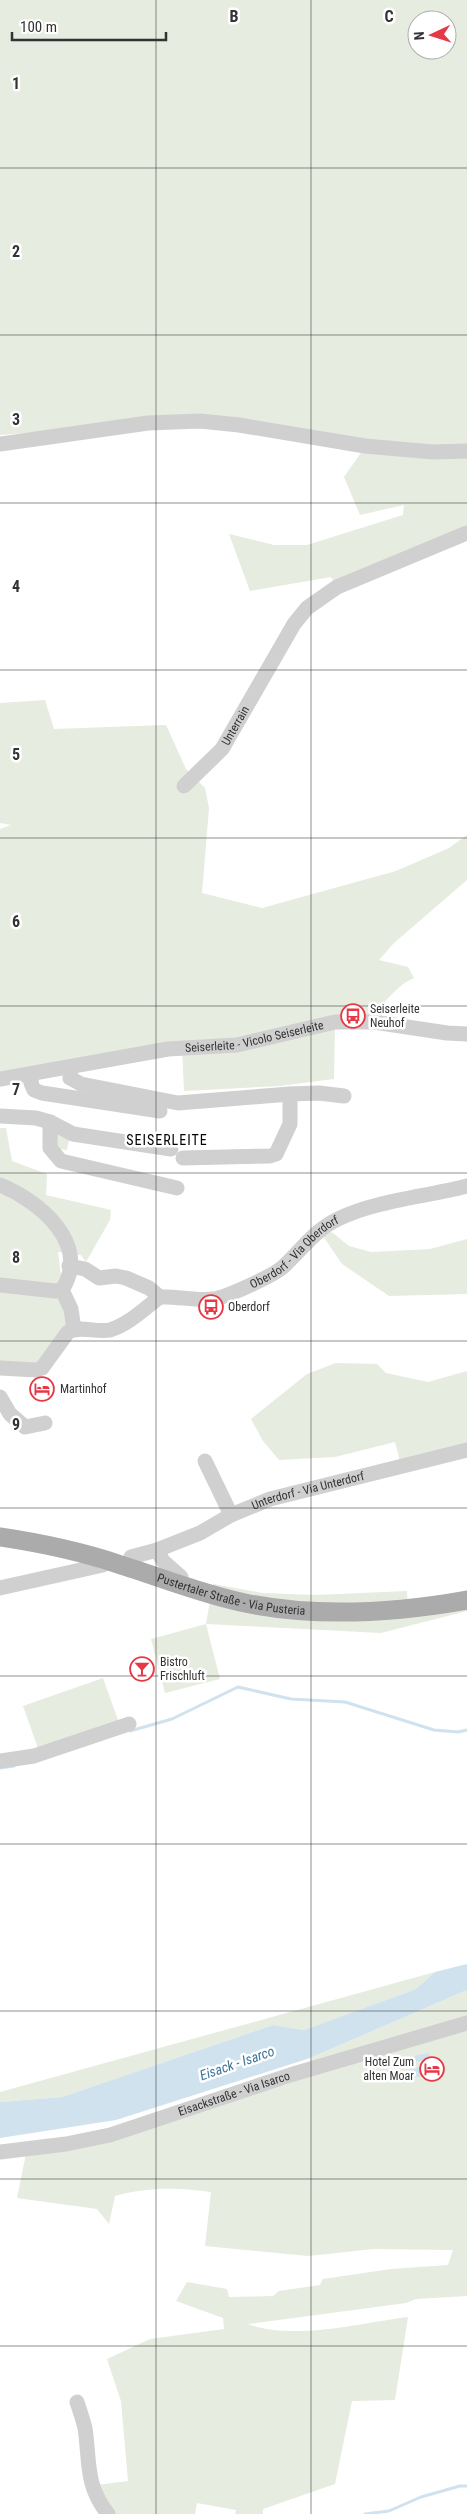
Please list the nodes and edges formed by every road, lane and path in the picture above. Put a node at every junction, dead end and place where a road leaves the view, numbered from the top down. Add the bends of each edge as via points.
1 (0, 444) edge
2 (467, 451) edge
3 (467, 533) edge
4 (184, 786) dead end
5 (467, 1034) edge
6 (71, 1067) junction
7 (32, 1074) junction
8 (0, 1079) edge
9 (290, 1094) junction
10 (344, 1096) dead end
11 (160, 1111) dead end
12 (0, 1116) edge
13 (50, 1122) junction
14 (0, 1185) edge
15 (467, 1186) edge
16 (177, 1188) dead end
17 (69, 1266) junction
18 (0, 1284) edge
19 (62, 1290) junction
20 (160, 1297) junction
21 (74, 1329) junction
22 (0, 1368) edge
23 (0, 1397) edge
24 (45, 1423) dead end
25 (467, 1450) edge
26 (206, 1461) dead end
27 (231, 1516) junction
28 (0, 1537) edge
29 (157, 1550) junction
30 (131, 1557) dead end
31 (104, 1565) dead end
32 (180, 1585) junction
33 (0, 1588) edge
34 (467, 1600) edge
35 (129, 1724) dead end
36 (0, 1761) edge
37 (467, 2023) edge
38 (0, 2152) edge
39 (77, 2402) dead end
40 (108, 2514) edge

1 - 2 street via 148,423 200,421 365,446 434,452
3 - 4 street, Unterrain via 337,587 307,608 294,624 222,749
5 - 6 street, Seiserleite - Vicolo Seiserleite via 374,1022 335,1022 237,1045 168,1049
6 - 7 street, Seiserleite - Vicolo Seiserleite
6 - 9 street via 70,1078 81,1084 178,1103
7 - 8 street, Seiserleite - Vicolo Seiserleite
7 - 11 street via 34,1090 42,1093
9 - 10 street
9 - 13 street via 290,1124 276,1154 270,1156 177,1153 73,1134
12 - 13 street via 30,1117
13 - 16 street via 50,1148 61,1161
14 - 17 street via 34,1203 57,1225 65,1238
15 - 20 street, Oberdorf - Via Oberdorf via 384,1204 340,1218 320,1229 270,1277 225,1297 202,1300
17 - 19 street
17 - 20 street via 99,1278 126,1278
18 - 19 street
19 - 21 street via 71,1308
20 - 21 street via 112,1330
21 - 22 street via 68,1332 42,1368
23 - 24 street via 10,1414 25,1427
25 - 27 street, Unterdorf - Via Unterdorf via 312,1487
26 - 27 street
27 - 29 street, Unterdorf - Via Unterdorf via 200,1533
28 - 32 main road, Pustertaler Straße - Via Pusteria via 76,1551
29 - 30 street, Unterdorf - Via Unterdorf
29 - 32 street via 163,1561 182,1577
31 - 33 street
32 - 34 main road, Pustertaler Straße - Via Pusteria via 243,1602 310,1611 379,1611
35 - 36 street via 34,1756
37 - 38 street, Eisackstraße - Via Isarco via 307,2070 110,2134 66,2144
39 - 40 street via 84,2428 90,2482

